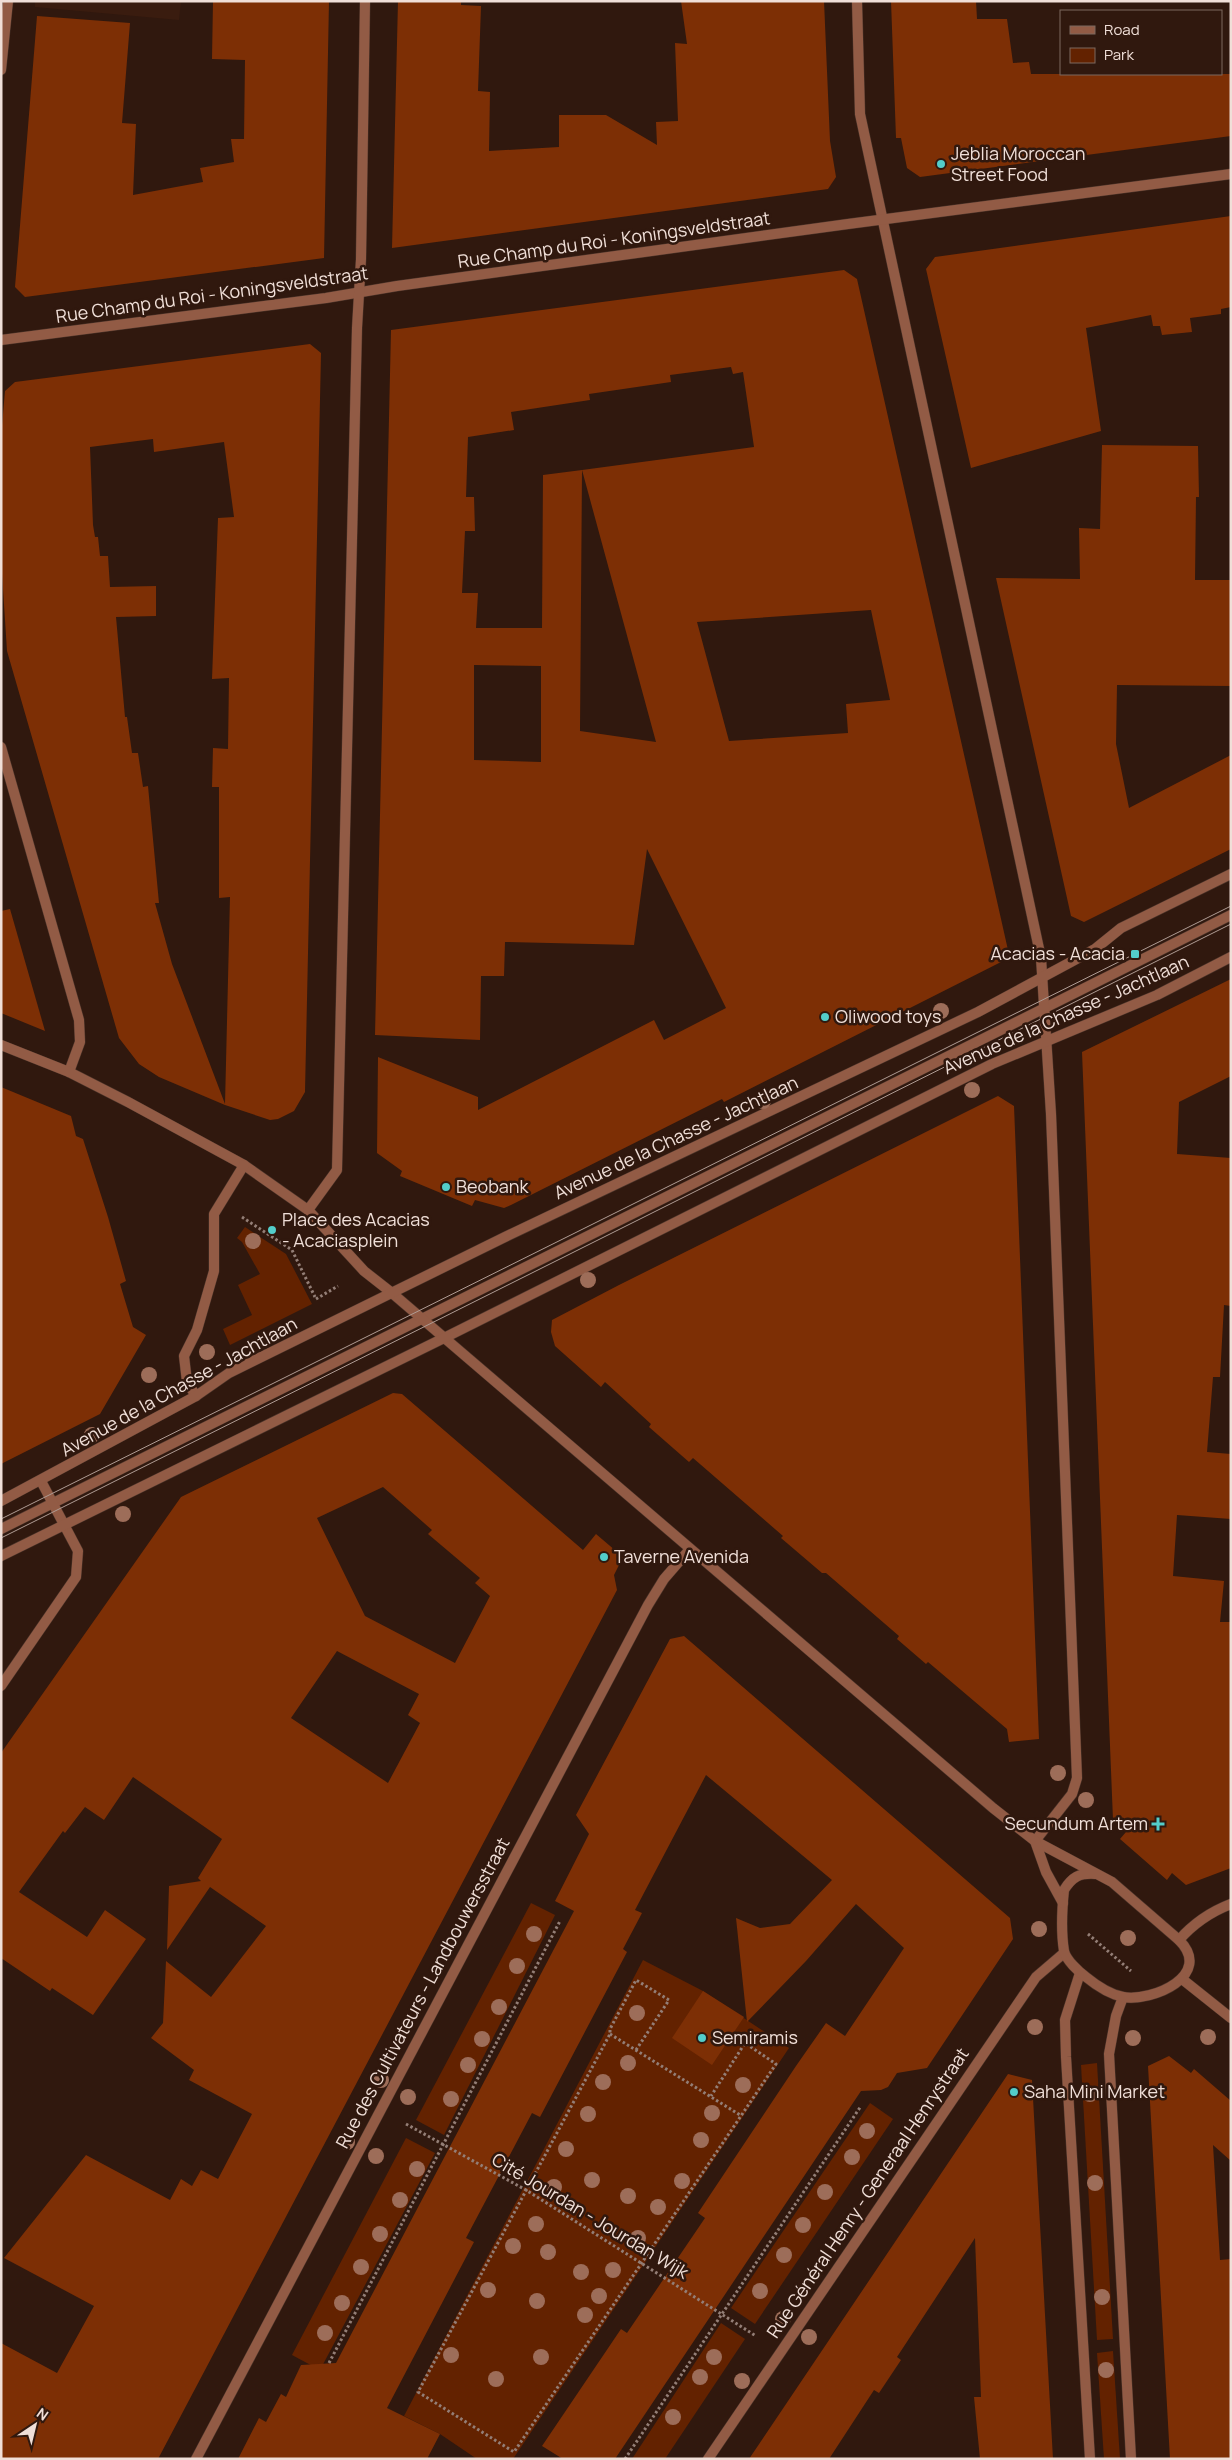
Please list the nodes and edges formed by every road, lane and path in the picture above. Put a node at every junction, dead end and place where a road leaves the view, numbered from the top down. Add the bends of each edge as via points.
1 (8, 1) edge
2 (365, 1) edge
3 (857, 1) edge
4 (1, 70) edge
5 (1231, 174) edge
6 (883, 220) junction
7 (359, 292) junction
8 (1, 340) edge
9 (1, 747) edge
10 (1231, 874) edge
11 (1231, 915) edge
12 (1231, 957) edge
13 (1042, 977) junction
14 (1044, 1008) junction
15 (1046, 1041) junction
16 (1, 1045) edge
17 (69, 1072) junction
18 (244, 1165) junction
19 (308, 1210) junction
20 (238, 1214) dead end
21 (392, 1293) junction
22 (316, 1297) dead end
23 (422, 1319) junction
24 (444, 1338) junction
25 (196, 1396) junction
26 (40, 1481) junction
27 (1, 1501) edge
28 (52, 1503) junction
29 (64, 1524) junction
30 (1, 1529) edge
31 (690, 1549) junction
32 (1, 1556) edge
33 (1, 1686) edge
34 (1035, 1841) junction
35 (1095, 1874) junction
36 (1063, 1903) junction
37 (1231, 1904) edge
38 (560, 1921) dead end
39 (1087, 1933) dead end
40 (1180, 1940) junction
41 (1064, 1953) junction
42 (1080, 1973) junction
43 (1135, 1974) dead end
44 (1182, 1979) junction
45 (1122, 1997) junction
46 (1231, 2018) edge
47 (610, 2034) junction
48 (636, 2050) junction
49 (711, 2096) junction
50 (861, 2106) dead end
51 (740, 2115) junction
52 (406, 2124) dead end
53 (443, 2145) junction
54 (526, 2190) junction
55 (642, 2262) junction
56 (722, 2313) junction
57 (756, 2336) dead end
58 (329, 2363) dead end
59 (196, 2459) edge
60 (625, 2459) edge
61 (708, 2459) edge
62 (1090, 2459) edge
63 (1131, 2459) edge

1 - 4 street
2 - 7 street
3 - 6 street via 860,114
5 - 6 street, Rue Champ du Roi - Koningsveldstraat
6 - 7 street, Rue Champ du Roi - Koningsveldstraat
6 - 13 street via 1041,958
7 - 8 street, Rue Champ du Roi - Koningsveldstraat
7 - 19 street via 338,1170
9 - 17 street via 79,1020 80,1042
10 - 13 street, Avenue de la Chasse - Jachtlaan via 1121,928 1095,949
11 - 14 street, Avenue de la Chasse - Jachtlaan
12 - 15 street, Avenue de la Chasse - Jachtlaan via 1157,995
13 - 14 street
13 - 21 street, Avenue de la Chasse - Jachtlaan via 978,1012
14 - 15 street
14 - 23 street, Avenue de la Chasse - Jachtlaan
15 - 24 street, Avenue de la Chasse - Jachtlaan via 983,1068
15 - 34 street via 1077,1778 1072,1794
16 - 17 street
17 - 18 street
18 - 19 street
18 - 25 street via 214,1214 214,1271 197,1330 184,1356 187,1382
19 - 21 street via 364,1271
20 - 22 path via 292,1250
21 - 23 street
21 - 25 street, Avenue de la Chasse - Jachtlaan via 229,1373
23 - 24 street
23 - 28 street, Avenue de la Chasse - Jachtlaan
24 - 29 street, Avenue de la Chasse - Jachtlaan
24 - 31 street
25 - 26 street, Avenue de la Chasse - Jachtlaan
26 - 27 street, Avenue de la Chasse - Jachtlaan
26 - 28 street
28 - 29 street
28 - 30 street, Avenue de la Chasse - Jachtlaan
29 - 32 street, Avenue de la Chasse - Jachtlaan
29 - 33 street via 78,1551 76,1577
31 - 34 street
31 - 59 street, Rue des Cultivateurs - Landbouwersstraat via 664,1579 648,1605
34 - 35 street
34 - 36 street via 1046,1872
35 - 36 street via 1078,1875 1070,1881 1064,1890
35 - 40 street via 1112,1882
36 - 41 street
37 - 40 street via 1213,1910
38 - 53 path
39 - 43 path
40 - 44 street via 1190,1954 1190,1963
41 - 42 street
41 - 61 street, Rue Général Henry - Generaal Henrystraat via 1030,1984
42 - 45 street
42 - 62 street via 1066,2020 1066,2057
44 - 45 street via 1156,1993 1137,1998
44 - 46 street
45 - 63 street via 1109,2054
47 - 48 path
47 - 48 path via 636,1980 669,2000
47 - 54 path
48 - 49 path
49 - 51 path
49 - 51 path via 746,2043 776,2064
50 - 56 path
51 - 55 path
52 - 53 path, Cité Jourdan - Jourdan Wijk
53 - 54 path, Cité Jourdan - Jourdan Wijk
53 - 58 path
54 - 55 path, Cité Jourdan - Jourdan Wijk
54 - 55 path via 418,2392 514,2452
55 - 56 path, Cité Jourdan - Jourdan Wijk
56 - 57 path, Cité Jourdan - Jourdan Wijk
56 - 60 path

